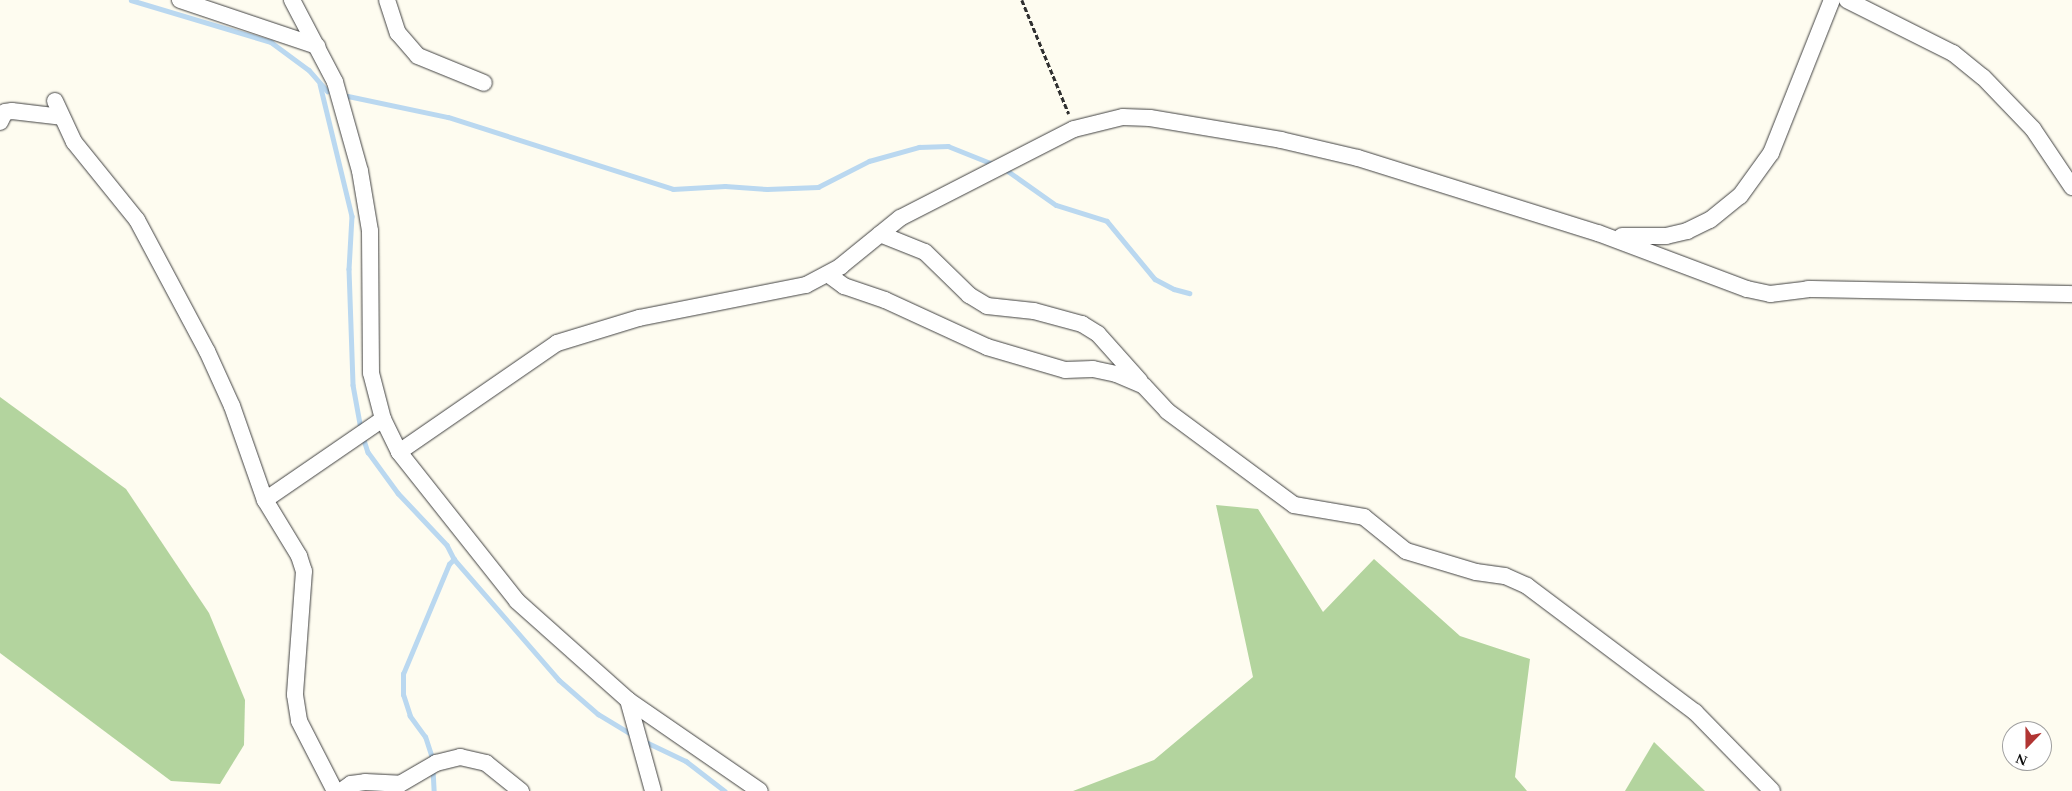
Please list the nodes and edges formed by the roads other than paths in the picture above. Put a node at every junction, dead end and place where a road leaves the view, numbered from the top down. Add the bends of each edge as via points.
1 (180, 0) edge
2 (292, 0) edge
3 (386, 0) edge
4 (1832, 0) edge
5 (1847, 0) edge
6 (318, 46) junction
7 (484, 83) dead end
8 (54, 102) dead end
9 (62, 117) junction
10 (0, 122) edge
11 (2072, 187) edge
12 (1598, 233) junction
13 (880, 234) junction
14 (829, 275) junction
15 (2072, 294) edge
16 (1144, 386) junction
17 (378, 423) junction
18 (399, 452) junction
19 (265, 500) junction
20 (628, 700) junction
21 (336, 791) edge
22 (341, 791) edge
23 (521, 791) edge
24 (653, 791) edge
25 (760, 791) edge
26 (1772, 791) edge

1 - 6 street
2 - 6 street
3 - 7 street via 398,33 418,56
4 - 12 street via 1771,153 1740,196 1710,220 1666,236 1633,238
5 - 11 street via 1953,53 1983,77 2033,129
6 - 17 street via 335,82 360,171 370,231 371,373
8 - 9 street
9 - 10 street via 12,111 5,112
9 - 19 street via 74,142 137,220 161,264 232,406
12 - 13 street via 1358,158 1281,140 1141,118 1115,118 1074,129 900,218
12 - 15 street via 1747,289 1770,294 1808,289
13 - 14 street
13 - 16 street via 925,252 969,295 987,306 1034,310 1082,324 1098,334
14 - 16 street via 855,291 885,300 987,347 1066,370 1093,369 1116,374
14 - 18 street via 806,285 639,318 557,342
16 - 26 street via 1167,411 1294,505 1364,517 1406,551 1476,572 1505,576 1527,586 1695,712
17 - 18 street
17 - 19 street
18 - 20 street via 517,602
19 - 21 street via 299,556 304,571 295,695 299,721
20 - 24 street
20 - 25 street
22 - 23 street via 351,784 365,782 400,784 436,764 460,757 486,763

